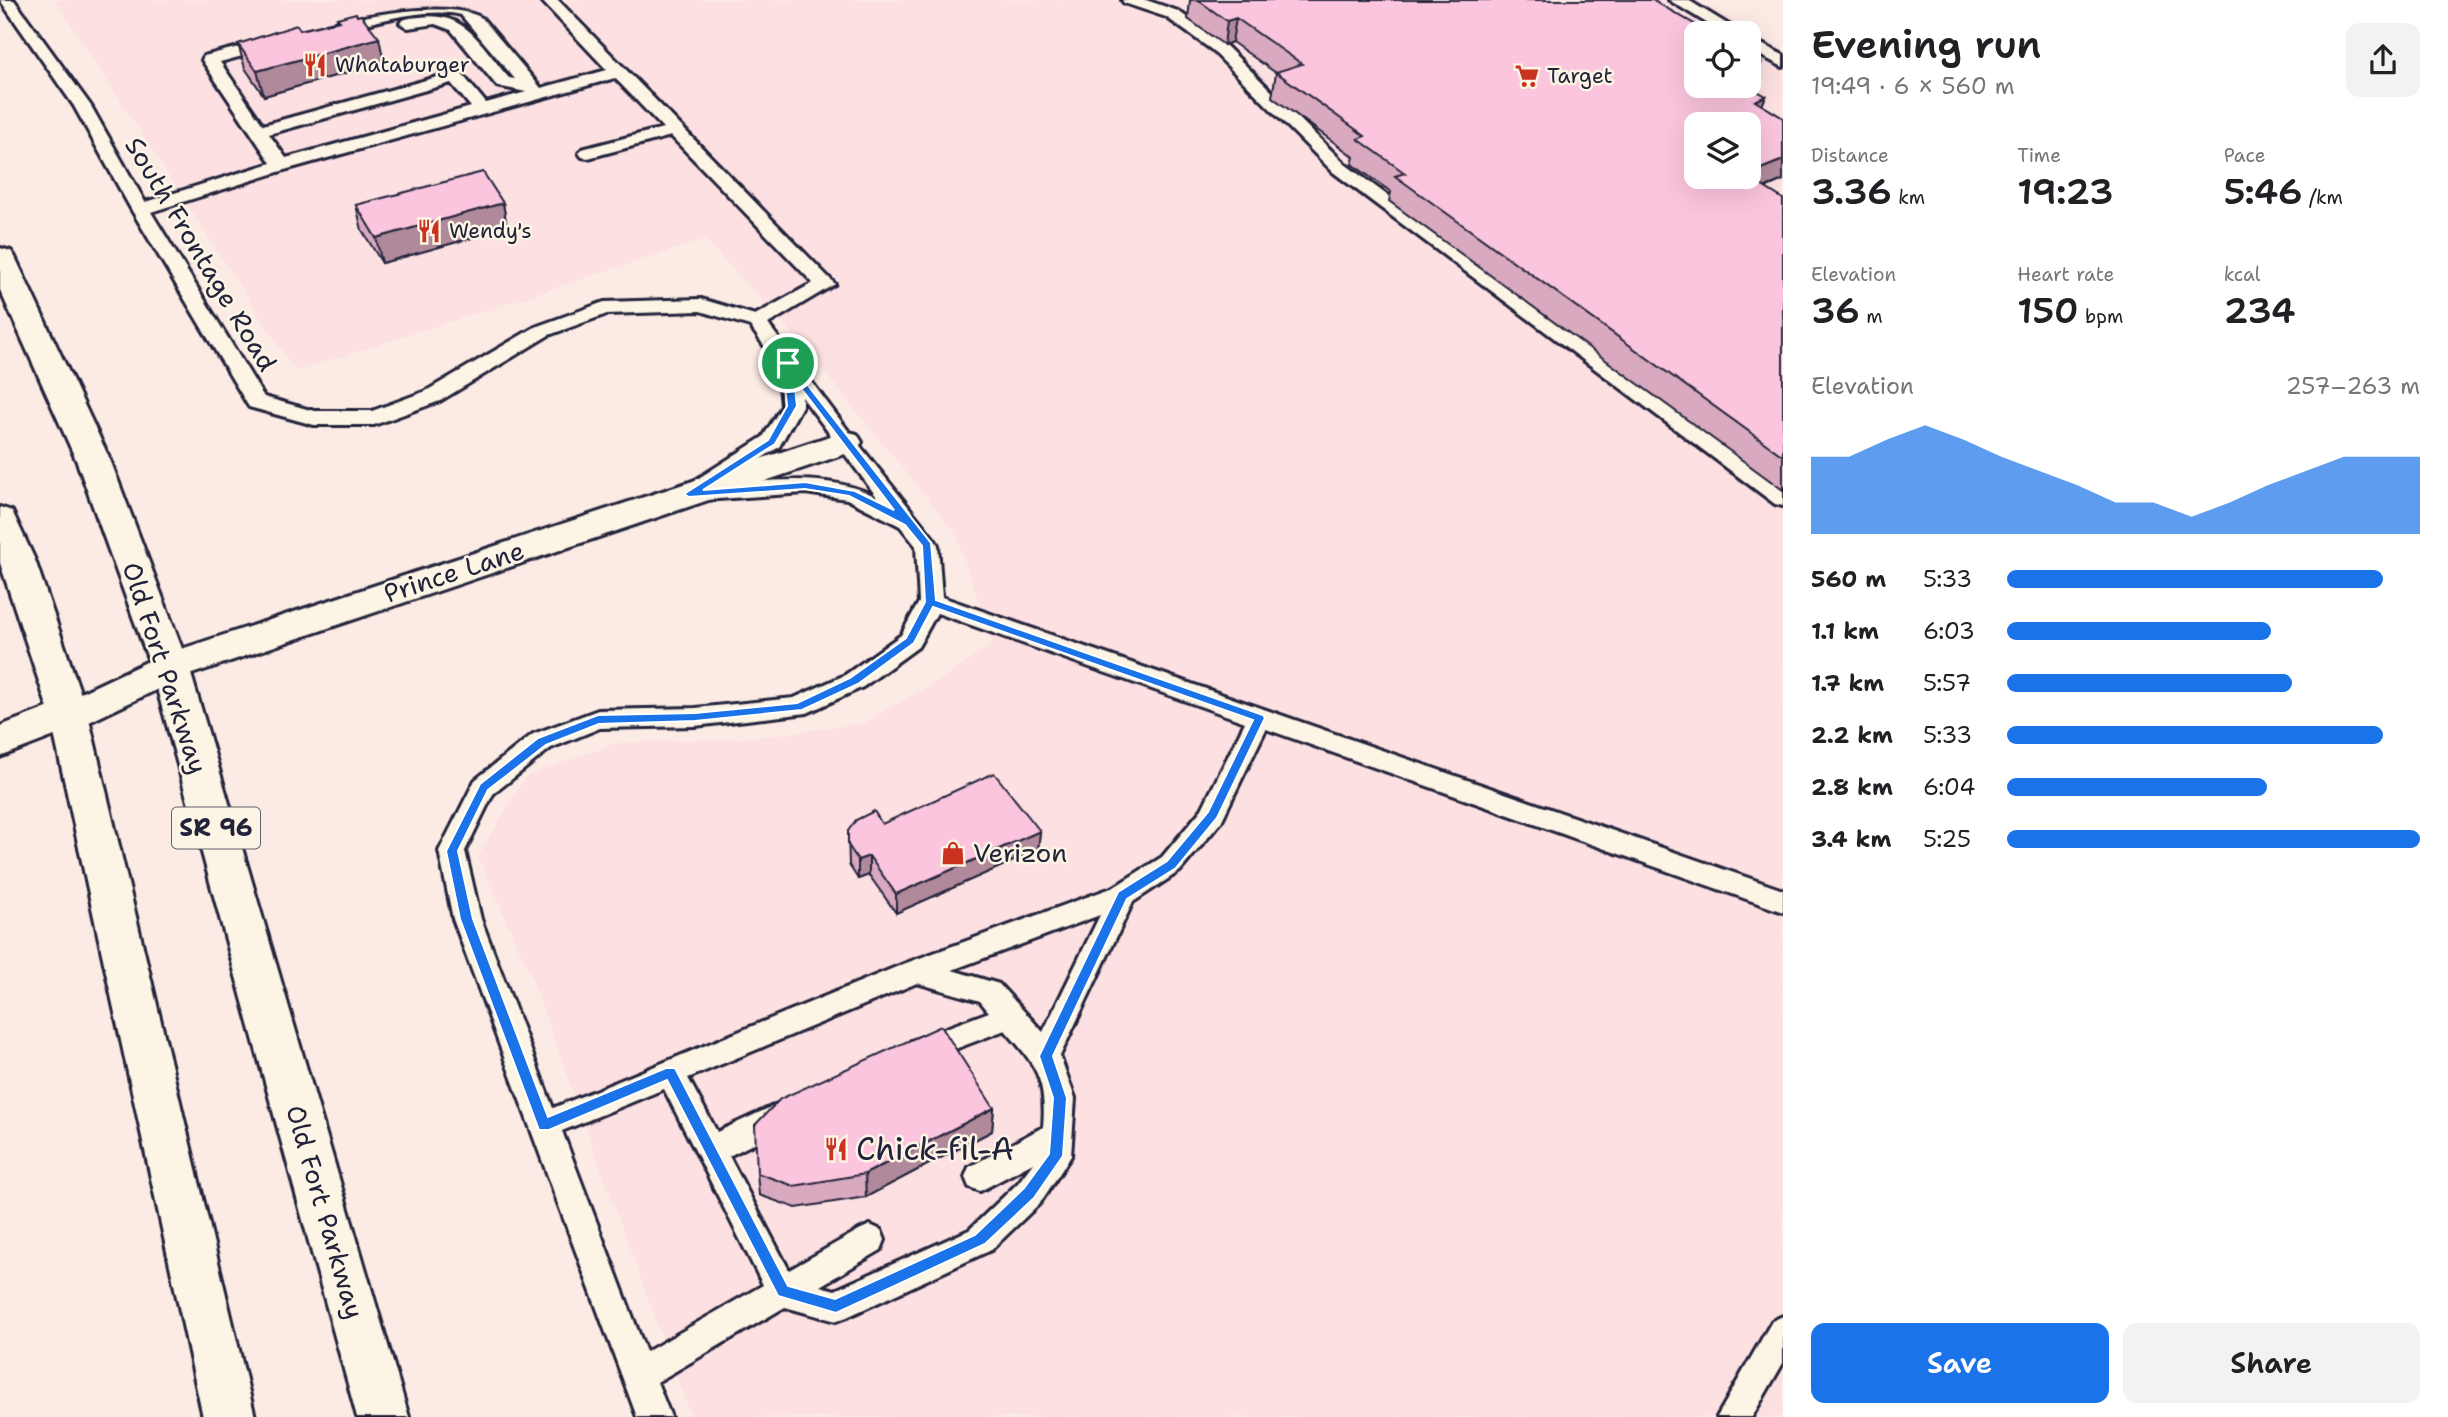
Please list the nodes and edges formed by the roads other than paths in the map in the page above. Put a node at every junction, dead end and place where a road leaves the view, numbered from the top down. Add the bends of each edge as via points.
1 (6, 0) edge
2 (549, 0) edge
3 (1130, 0) edge
4 (1677, 0) edge
5 (1713, 21) edge
6 (282, 46) edge
7 (1761, 49) edge
8 (1783, 62) edge
9 (618, 72) junction
10 (533, 91) junction
11 (482, 110) junction
12 (674, 130) junction
13 (259, 131) junction
14 (588, 153) dead end
15 (282, 165) junction
16 (140, 209) junction
17 (0, 257) edge
18 (757, 323) junction
19 (788, 363) junction
20 (845, 442) junction
21 (689, 494) junction
22 (1783, 499) edge
23 (0, 519) edge
24 (909, 522) junction
25 (931, 602) junction
26 (170, 667) junction
27 (69, 715) junction
28 (1259, 718) junction
29 (0, 742) edge
30 (1123, 895) junction
31 (1783, 901) edge
32 (916, 971) junction
33 (1010, 1016) junction
34 (921, 1050) edge
35 (1046, 1056) junction
36 (670, 1072) junction
37 (815, 1099) edge
38 (544, 1125) junction
39 (1058, 1133) junction
40 (710, 1150) junction
41 (980, 1177) dead end
42 (870, 1240) dead end
43 (783, 1291) junction
44 (1783, 1332) edge
45 (638, 1375) junction
46 (229, 1417) edge
47 (383, 1417) edge
48 (654, 1417) edge
49 (1734, 1417) edge

1 - 16 lane, South Frontage Road via 82,106
2 - 9 lane
3 - 22 lane via 1172,14 1218,47 1339,168
4 - 5 lane
6 - 13 lane via 217,69
7 - 8 lane
9 - 10 lane
9 - 12 lane
10 - 10 lane via 503,82 457,27 437,19 314,38 429,4 448,4 466,10
10 - 11 lane
11 - 13 lane via 455,77
11 - 15 lane
12 - 14 lane
12 - 18 lane via 825,284
13 - 15 lane
15 - 16 lane
16 - 18 lane, South Frontage Road via 256,402 314,418 374,418 433,396 542,331 604,308 701,304
17 - 26 main road, Old Fort Parkway / SR 96 via 94,462
18 - 19 lane
19 - 20 lane
19 - 21 lane via 792,406 771,442
20 - 21 main road, Prince Lane
20 - 24 lane
21 - 24 lane via 805,486 852,493
21 - 26 main road, Prince Lane
23 - 27 main road
24 - 25 lane via 927,545
25 - 28 lane
25 - 38 lane via 910,641 854,681 798,707 695,717 598,719 542,741 484,787 452,851 467,919
26 - 27 main road, Prince Lane
26 - 47 main road, Old Fort Parkway / SR 96
27 - 29 main road, Prince Lane
27 - 46 main road
28 - 30 lane via 1212,815 1171,864
28 - 31 lane
30 - 32 lane
30 - 35 lane
32 - 33 lane via 989,992
32 - 36 lane
33 - 34 lane
33 - 35 lane
35 - 39 lane via 1060,1098
36 - 38 lane
36 - 40 lane
37 - 40 lane
38 - 45 lane
39 - 41 lane
39 - 43 lane via 1056,1156 1036,1184 980,1240 836,1306
40 - 43 lane
42 - 43 lane
43 - 45 lane
44 - 49 lane
45 - 48 lane

